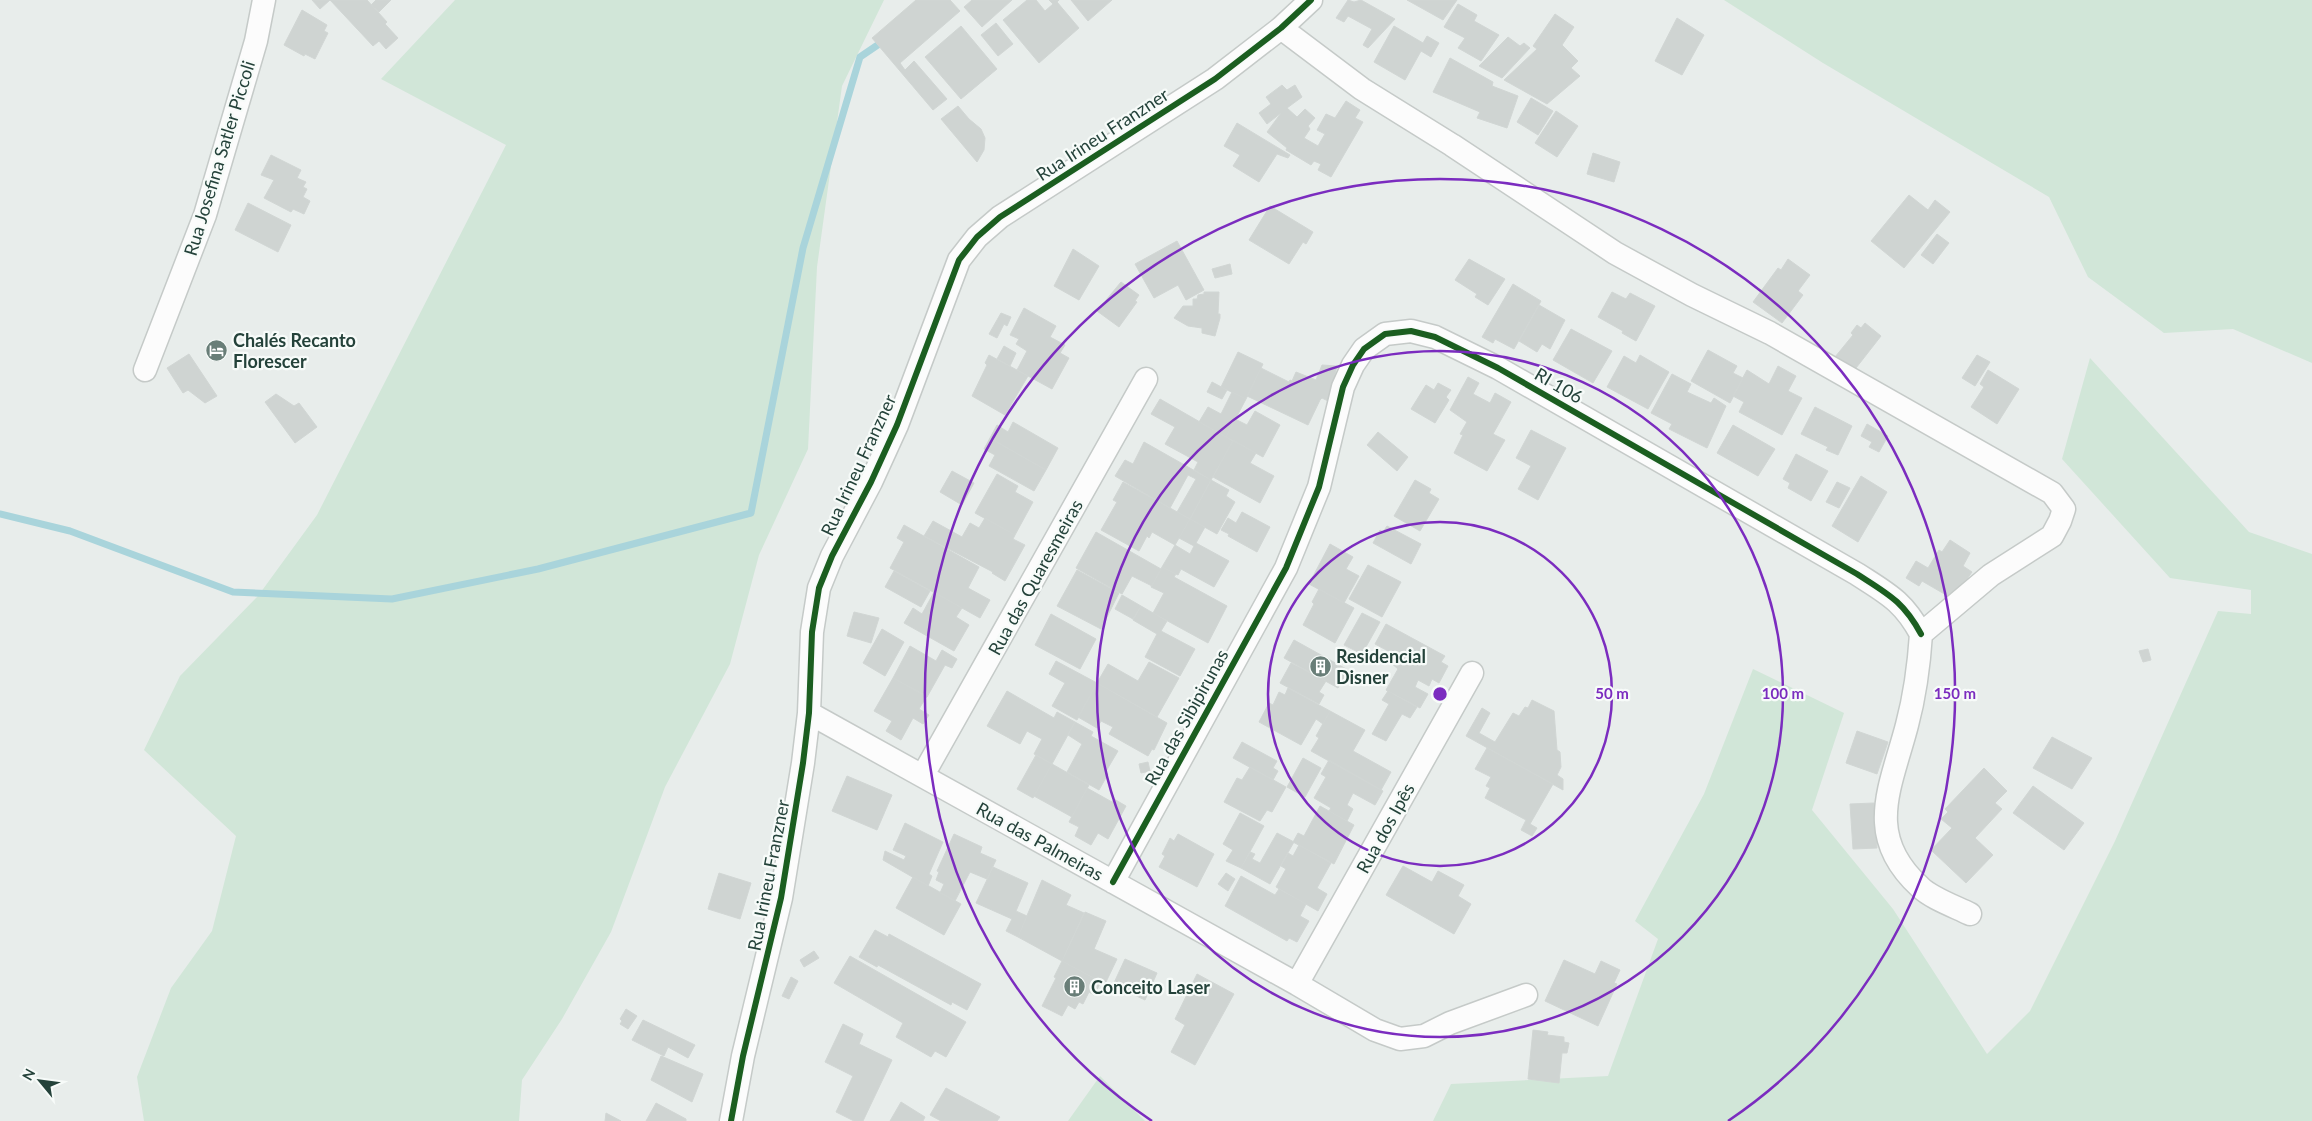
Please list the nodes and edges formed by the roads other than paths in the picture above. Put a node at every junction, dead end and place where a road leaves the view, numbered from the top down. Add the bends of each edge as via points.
1 (264, 0) edge
2 (1311, 0) edge
3 (1281, 28) junction
4 (145, 370) dead end
5 (1146, 379) dead end
6 (1286, 568) joint
7 (1921, 634) junction
8 (1472, 673) dead end
9 (809, 712) junction
10 (923, 774) junction
11 (1113, 882) junction
12 (1970, 914) dead end
13 (1297, 984) junction
14 (1526, 995) dead end
15 (731, 1121) edge

1 - 4 street, Rua Josefina Satler Piccoli via 256,41 205,215
2 - 3 street, Rua Irineu Franzner
3 - 7 street via 1362,89 1615,253 1770,333 2052,492 2064,509 2052,536 1991,575
3 - 9 street, Rua Irineu Franzner via 1215,79 1000,217 977,237 960,260 897,425 819,588 812,632
5 - 10 street, Rua das Quaresmeiras
6 - 7 street, RI 106 via 1320,487 1343,386 1353,365 1364,349 1385,334 1411,331 1435,337 1498,368 1857,574 1895,599 1910,614
6 - 11 street, Rua das Sibipirunas
7 - 12 street via 1918,676 1887,794 1889,844 1901,867 1921,889
8 - 13 street, Rua dos Ipês
9 - 10 street, Rua das Palmeiras
9 - 15 street, Rua Irineu Franzner via 781,898 743,1056
10 - 11 street, Rua das Palmeiras
11 - 13 street, Rua das Palmeiras
13 - 14 street, Rua das Palmeiras via 1375,1030 1400,1039 1424,1036

